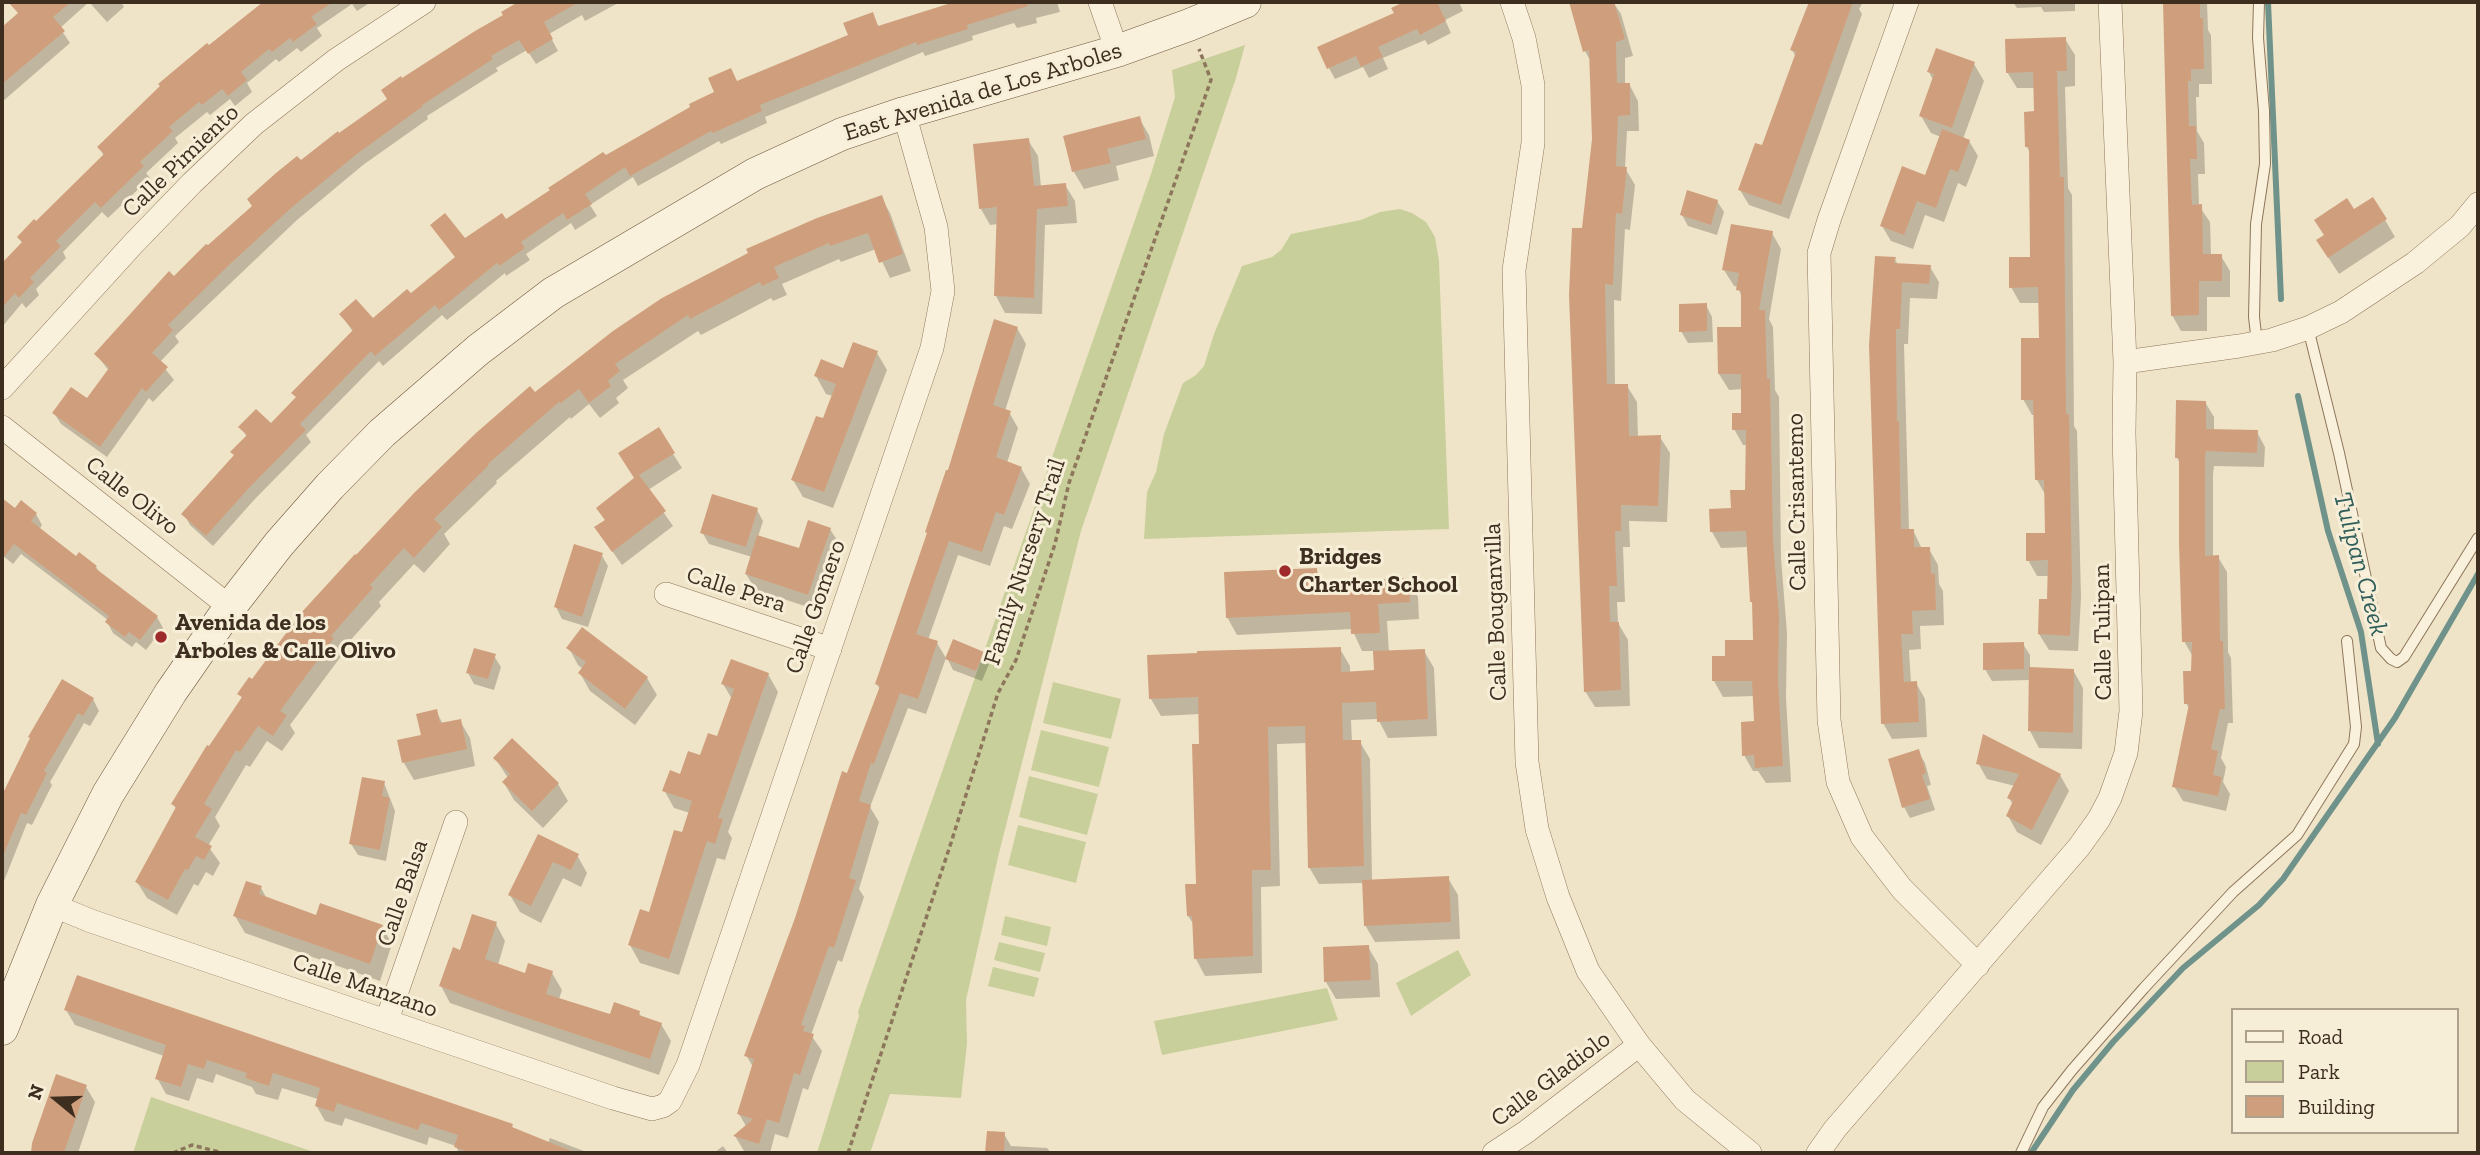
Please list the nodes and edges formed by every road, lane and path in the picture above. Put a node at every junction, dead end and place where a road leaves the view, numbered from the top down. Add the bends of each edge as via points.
1 (424, 2) edge
2 (1100, 2) edge
3 (1245, 2) edge
4 (1512, 2) edge
5 (1907, 2) edge
6 (2110, 2) edge
7 (2259, 2) edge
8 (1189, 25) junction
9 (1117, 51) junction
10 (904, 113) junction
11 (2478, 204) edge
12 (2308, 328) junction
13 (2257, 343) junction
14 (2125, 362) junction
15 (2, 388) edge
16 (2, 427) edge
17 (2478, 538) edge
18 (666, 594) dead end
19 (230, 607) junction
20 (2347, 641) dead end
21 (830, 649) junction
22 (456, 822) dead end
23 (52, 905) junction
24 (1978, 965) junction
25 (387, 1020) junction
26 (2, 1029) edge
27 (1639, 1045) junction
28 (663, 1106) joint
29 (173, 1153) edge
30 (223, 1153) edge
31 (848, 1153) edge
32 (1494, 1153) edge
33 (1750, 1153) edge
34 (1818, 1153) edge
35 (2021, 1153) edge

1 - 15 street, Calle Pimiento via 336,60 254,124 133,244
2 - 9 street
3 - 8 main road, East Avenida de Los Arboles
4 - 27 street, Calle Bouganvilla via 1533,85 1533,143 1514,270 1527,762 1537,829 1563,909 1588,971
5 - 24 street, Calle Crisantemo via 1819,253 1829,720 1838,782 1862,837 1902,889
6 - 14 street, Calle Tulipan
7 - 13 lane via 2265,164 2256,225
8 - 9 main road, East Avenida de Los Arboles
8 - 31 path, Family Nursery Trail via 1211,80 1069,482 1055,544 1016,660 998,692
9 - 10 main road, East Avenida de Los Arboles
10 - 19 main road, East Avenida de Los Arboles via 842,134 755,174 553,293 382,433 287,534
10 - 21 street, Calle Gomero via 936,227 943,291 932,348
11 - 12 street via 2460,226 2415,263
12 - 13 street
12 - 17 lane via 2381,648 2390,659 2397,662 2404,657
13 - 14 street
14 - 24 street, Calle Tulipan via 2132,711 2126,753 2093,828
16 - 19 street, Calle Olivo
18 - 21 street, Calle Pera
19 - 23 main road, East Avenida de Los Arboles via 145,731
20 - 35 lane via 2354,744 2297,835 2233,892 2072,1070 2043,1107
21 - 28 street, Calle Gomero via 688,1065
22 - 25 street, Calle Balsa
23 - 25 street, Calle Manzano
23 - 26 main road, East Avenida de Los Arboles
24 - 34 street, Calle Tulipan
25 - 28 street, Calle Manzano via 613,1098 652,1109
27 - 32 street, Calle Gladiolo
27 - 33 street, Calle Bouganvilla via 1685,1100
29 - 30 path via 192,1145

